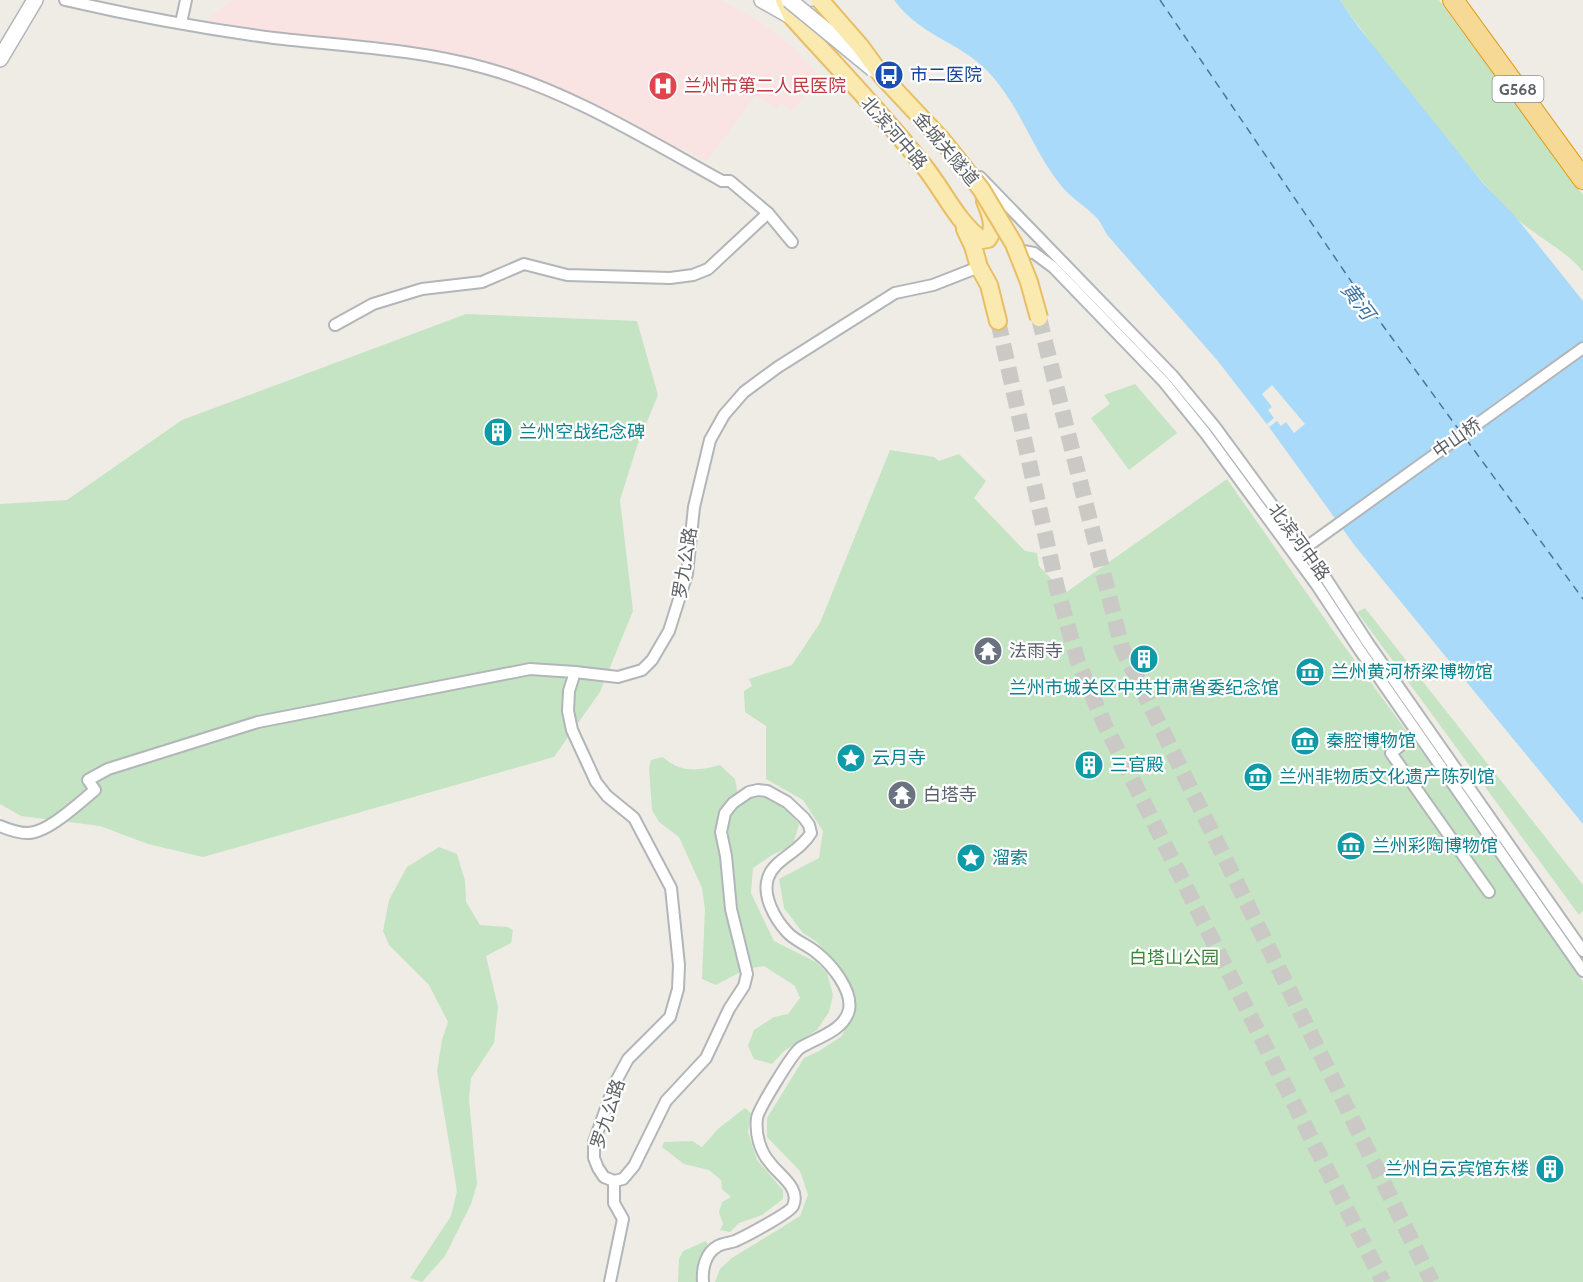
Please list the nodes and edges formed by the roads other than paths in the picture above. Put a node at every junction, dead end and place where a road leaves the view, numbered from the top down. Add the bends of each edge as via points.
1 (36, 0) edge
2 (65, 0) edge
3 (186, 0) edge
4 (762, 0) edge
5 (784, 0) edge
6 (1453, 0) edge
7 (1464, 0) edge
8 (822, 4) edge
9 (791, 8) edge
10 (181, 22) junction
11 (0, 59) edge
12 (882, 76) junction
13 (1583, 163) edge
14 (971, 168) junction
15 (1583, 179) edge
16 (768, 213) junction
17 (956, 213) junction
18 (1031, 231) junction
19 (792, 242) dead end
20 (979, 267) junction
21 (1039, 318) tunnel mouth
22 (998, 321) tunnel mouth
23 (335, 325) dead end
24 (1583, 348) edge
25 (1299, 552) junction
26 (575, 672) junction
27 (1400, 746) dead end
28 (0, 826) edge
29 (1488, 892) dead end
30 (1583, 951) edge
31 (1581, 968) edge
32 (614, 1182) junction
33 (610, 1282) edge
34 (703, 1282) edge

1 - 11 main road
2 - 10 street
3 - 10 street
4 - 9 main road
5 - 9 main road, 北滨河中路
6 - 15 highway, G568
7 - 13 highway, G568
8 - 9 main road
8 - 12 main road, 金城关隧道, bridge
8 - 14 main road via 876,70
9 - 12 main road, bridge
9 - 17 main road, 北滨河中路 via 924,165
10 - 16 street via 257,36 420,55 485,68 554,92 722,181 730,181
12 - 21 main road, 金城关隧道, bridge via 981,189 1014,244
14 - 17 main road via 989,212 991,235 982,240
14 - 18 street, 北滨河中路
16 - 19 street
16 - 23 street via 708,269 693,275 567,275 524,264 482,282 422,289 373,304
17 - 20 main road, 金城关隧道
18 - 25 street, 北滨河中路 via 1172,375 1215,427
18 - 25 street, 北滨河中路 via 1007,248 1034,253 1053,267 1164,382
20 - 22 main road, 金城关隧道 via 989,285
20 - 26 street, 罗九公路 via 933,285 894,292 744,392 724,415 711,440 693,507 687,574 669,631 652,660 642,670 618,677
24 - 25 street, 中山桥
25 - 30 street, 北滨河中路
25 - 31 street, 北滨河中路
26 - 28 street via 530,669 258,722 108,769 88,780 95,790 38,831 27,834
26 - 32 street, 罗九公路 via 569,691 572,730 596,782 634,818 671,888 679,965 670,1017 628,1059 594,1142 598,1168
27 - 29 street via 1391,753
32 - 33 street via 614,1203 623,1219
32 - 34 street via 634,1166 666,1101 705,1058 744,986 747,974 731,909 721,832 725,813 733,803 749,792 767,791 804,818 811,833 805,844 774,866 767,879 771,908 787,933 831,966 849,1000 849,1012 839,1026 798,1049 757,1116 758,1141 769,1163 791,1185 793,1207 781,1218 718,1246 708,1255

